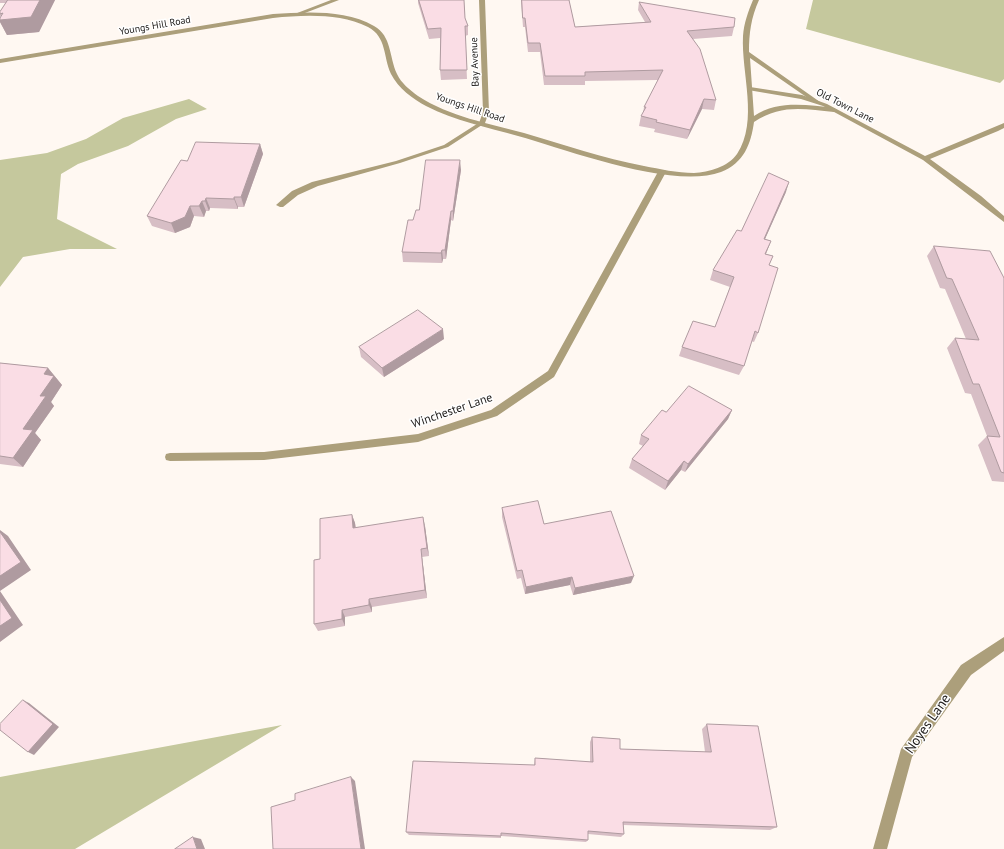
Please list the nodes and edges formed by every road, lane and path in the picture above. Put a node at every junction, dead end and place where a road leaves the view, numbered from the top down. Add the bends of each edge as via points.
1 (336, 0) edge
2 (482, 0) edge
3 (756, 0) edge
4 (295, 15) junction
5 (747, 53) junction
6 (0, 62) edge
7 (750, 89) junction
8 (817, 102) junction
9 (834, 110) junction
10 (751, 121) junction
11 (482, 123) junction
12 (1004, 125) edge
13 (925, 159) junction
14 (662, 172) junction
15 (280, 205) dead end
16 (1004, 220) edge
17 (170, 457) dead end
18 (1004, 643) edge
19 (880, 849) edge

1 - 4 street
2 - 11 street, Bay Avenue via 486,112
3 - 5 street, Youngs Hill Road via 748,21
4 - 6 street, Youngs Hill Road via 248,20
4 - 11 street, Youngs Hill Road via 338,17 372,27 385,40 393,72 405,88 436,108
5 - 7 street, Youngs Hill Road
5 - 8 street
7 - 8 street, Old Town Lane via 792,95
7 - 10 street, Youngs Hill Road
8 - 9 street, Old Town Lane
9 - 10 street via 798,106 778,107 762,112
9 - 13 street, Old Town Lane
10 - 14 street, Youngs Hill Road via 744,149 732,164 707,174 684,175
11 - 14 street, Youngs Hill Road via 595,156
11 - 15 street via 446,146 315,184 295,193
12 - 13 street
13 - 16 street, Old Town Lane
14 - 17 street, Winchester Lane via 551,374 494,413 418,438 264,456
18 - 19 street, Noyes Lane via 966,670 906,754

